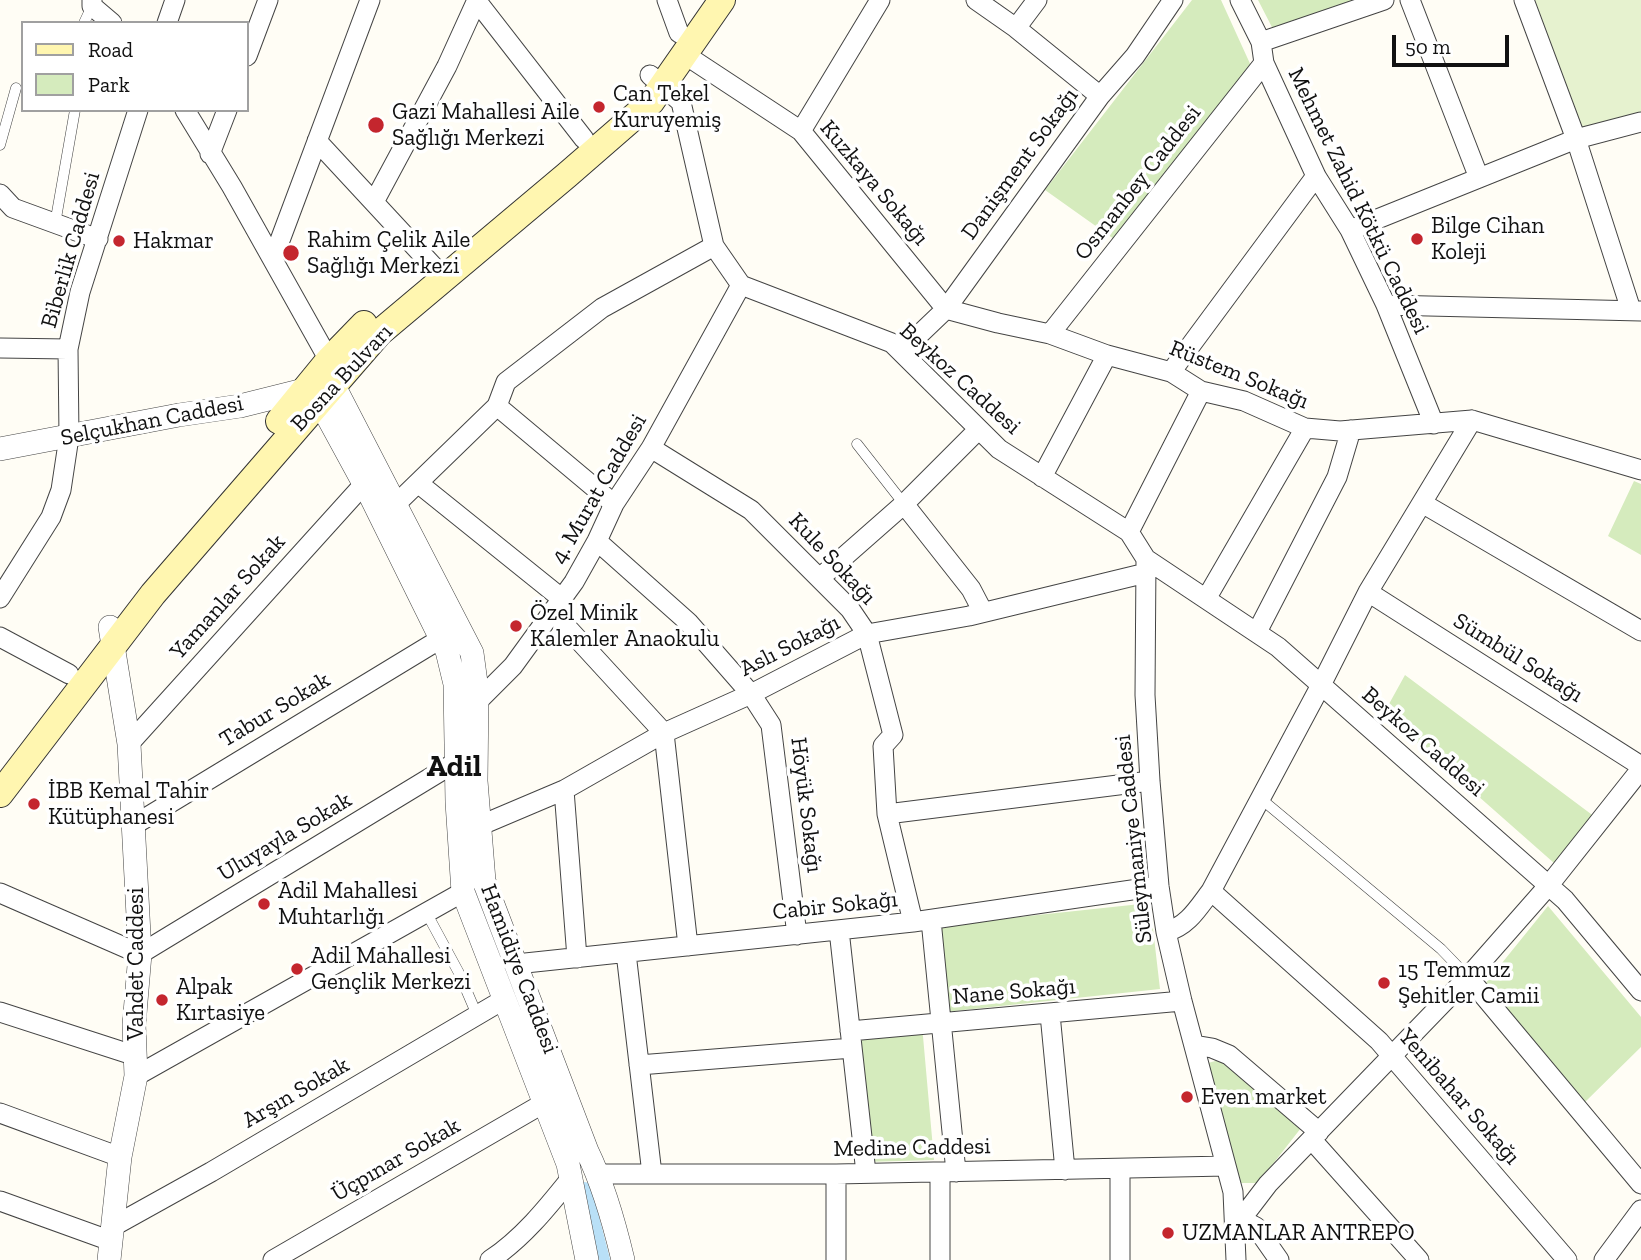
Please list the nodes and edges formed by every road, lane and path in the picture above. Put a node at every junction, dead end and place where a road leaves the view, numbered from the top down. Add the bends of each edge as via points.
1 (175, 0) edge
2 (268, 0) edge
3 (370, 0) edge
4 (477, 0) edge
5 (667, 0) edge
6 (702, 0) edge
7 (722, 0) edge
8 (880, 0) edge
9 (976, 0) edge
10 (1037, 0) edge
11 (1173, 0) edge
12 (1240, 0) edge
13 (1384, 0) edge
14 (1410, 0) edge
15 (1524, 0) edge
16 (89, 10) edge
17 (109, 21) edge
18 (168, 21) edge
19 (1016, 28) junction
20 (1261, 42) junction
21 (682, 43) junction
22 (248, 53) edge
23 (1264, 63) junction
24 (656, 80) junction
25 (16, 88) dead end
26 (1100, 96) junction
27 (75, 112) edge
28 (137, 112) edge
29 (186, 112) edge
30 (225, 112) edge
31 (1641, 122) edge
32 (801, 131) junction
33 (583, 139) junction
34 (1576, 139) junction
35 (317, 141) junction
36 (0, 145) edge
37 (210, 154) junction
38 (1316, 176) junction
39 (1479, 178) junction
40 (374, 202) junction
41 (4, 204) edge
42 (55, 223) junction
43 (1350, 230) junction
44 (98, 239) junction
45 (714, 246) junction
46 (272, 259) junction
47 (438, 272) junction
48 (741, 285) junction
49 (1386, 305) junction
50 (946, 309) junction
51 (1636, 311) edge
52 (1050, 334) junction
53 (0, 348) edge
54 (68, 349) junction
55 (901, 352) junction
56 (1107, 355) junction
57 (1171, 372) junction
58 (321, 381) junction
59 (1201, 391) junction
60 (498, 406) junction
61 (1472, 420) junction
62 (1434, 424) junction
63 (1305, 428) junction
64 (978, 430) junction
65 (1351, 430) junction
66 (69, 437) junction
67 (857, 444) dead end
68 (651, 448) junction
69 (0, 449) edge
70 (1641, 470) edge
71 (1042, 477) junction
72 (418, 483) junction
73 (364, 484) junction
74 (1422, 503) junction
75 (396, 504) junction
76 (614, 504) junction
77 (904, 504) junction
78 (1129, 532) junction
79 (597, 541) junction
80 (1146, 566) junction
81 (821, 577) junction
82 (1368, 592) junction
83 (0, 598) edge
84 (1206, 598) junction
85 (557, 604) junction
86 (983, 612) junction
87 (1641, 631) edge
88 (1257, 632) junction
89 (867, 634) junction
90 (0, 637) edge
91 (111, 637) junction
92 (442, 638) junction
93 (69, 674) junction
94 (1321, 685) junction
95 (751, 694) junction
96 (477, 702) junction
97 (664, 733) junction
98 (476, 741) junction
99 (130, 744) junction
100 (456, 762) junction
101 (1641, 767) edge
102 (0, 771) edge
103 (1150, 781) junction
104 (564, 790) junction
105 (0, 794) edge
106 (1260, 798) junction
107 (887, 814) junction
108 (134, 825) junction
109 (479, 826) junction
110 (1159, 886) junction
111 (1549, 886) junction
112 (1210, 891) junction
113 (463, 892) junction
114 (0, 893) edge
115 (426, 912) junction
116 (922, 921) junction
117 (839, 930) junction
118 (1166, 932) junction
119 (797, 935) junction
120 (688, 946) junction
121 (626, 953) junction
122 (140, 954) junction
123 (577, 958) junction
124 (516, 964) junction
125 (1468, 977) junction
126 (1641, 991) edge
127 (503, 1000) junction
128 (1182, 1001) junction
129 (0, 1012) edge
130 (1050, 1014) junction
131 (477, 1015) junction
132 (941, 1023) junction
133 (851, 1040) junction
134 (1194, 1045) junction
135 (1393, 1055) junction
136 (639, 1065) junction
137 (136, 1066) junction
138 (544, 1103) junction
139 (0, 1113) edge
140 (1316, 1136) junction
141 (120, 1157) junction
142 (1226, 1166) junction
143 (1120, 1169) junction
144 (1065, 1170) junction
145 (948, 1172) junction
146 (866, 1173) junction
147 (599, 1174) junction
148 (653, 1174) junction
149 (836, 1174) junction
150 (571, 1178) junction
151 (1641, 1184) edge
152 (0, 1201) edge
153 (1641, 1210) edge
154 (1238, 1217) junction
155 (111, 1243) edge
156 (273, 1260) edge
157 (490, 1260) edge
158 (587, 1260) edge
159 (623, 1260) edge
160 (836, 1260) edge
161 (940, 1260) edge
162 (1120, 1260) edge
163 (1236, 1260) edge
164 (1279, 1260) edge
165 (1419, 1260) edge
166 (1567, 1260) edge
167 (1604, 1260) edge

1 - 18 street
2 - 22 street
3 - 35 street
4 - 33 street
4 - 40 street
5 - 21 street
6 - 21 main road, Bosna Bulvarı
7 - 21 main road, Bosna Bulvarı
8 - 32 street
9 - 19 street
10 - 19 street
11 - 26 street, Danişment Sokağı via 1135,56
12 - 20 street, Mehmet Zahid Kötkü Caddesi
13 - 20 street
14 - 39 street
15 - 34 street
16 - 17 street
19 - 26 street
20 - 23 street, Mehmet Zahid Kötkü Caddesi
21 - 24 main road, Bosna Bulvarı
21 - 32 street, Kuzkaya Sokağı
23 - 38 street, Mehmet Zahid Kötkü Caddesi
23 - 52 street, Osmanbey Caddesi
24 - 33 main road, Bosna Bulvarı
24 - 45 street via 681,102
24 - 47 main road, Bosna Bulvarı via 651,102
25 - 36 lane
26 - 50 street, Danişment Sokağı
27 - 42 lane
28 - 44 street, Biberlik Caddesi
29 - 37 street
30 - 37 street
31 - 34 street
32 - 50 street, Kuzkaya Sokağı
33 - 47 main road, Bosna Bulvarı
34 - 39 street
34 - 51 street
35 - 40 street
35 - 46 street
37 - 46 street
38 - 43 street, Mehmet Zahid Kötkü Caddesi
38 - 57 street
39 - 43 street
40 - 47 street
41 - 42 street
42 - 44 street
43 - 49 street, Mehmet Zahid Kötkü Caddesi
44 - 54 street, Biberlik Caddesi
45 - 48 street
45 - 60 street via 602,308 506,382
46 - 58 street
47 - 58 main road, Bosna Bulvarı via 367,321
48 - 55 street, Beykoz Caddesi via 892,343
48 - 68 street, 4. Murat Caddesi
49 - 51 street
49 - 62 street, Mehmet Zahid Kötkü Caddesi
50 - 52 street, Rüstem Sokağı
50 - 55 street, Danişment Sokağı
52 - 56 street, Rüstem Sokağı
53 - 54 street
54 - 66 street, Biberlik Caddesi
55 - 64 street, Beykoz Caddesi
56 - 57 street, Rüstem Sokağı
56 - 71 street
57 - 59 street, Rüstem Sokağı
58 - 66 street, Selçukhan Caddesi via 240,406
58 - 73 street, Hamidiye Caddesi
58 - 75 street, Hamidiye Caddesi
58 - 91 main road, Bosna Bulvarı via 170,573
59 - 63 street, Rüstem Sokağı via 1244,401
59 - 78 street
60 - 72 street
60 - 76 street
61 - 62 street, Rüstem Sokağı
61 - 70 street, Rüstem Sokağı
61 - 74 street
62 - 65 street, Rüstem Sokağı
63 - 65 street, Rüstem Sokağı
63 - 84 street
64 - 71 street, Beykoz Caddesi
64 - 77 street
65 - 88 street via 1337,477
66 - 69 street, Selçukhan Caddesi
66 - 83 street, Biberlik Caddesi via 61,490 51,517
67 - 77 lane
68 - 76 street, 4. Murat Caddesi
68 - 81 street, Kule Sokağı via 751,510
71 - 78 street, Beykoz Caddesi
72 - 75 street
72 - 85 street
73 - 92 street, Hamidiye Caddesi
73 - 99 street, Yamanlar Sokak
74 - 82 street
74 - 87 street
75 - 96 street, Hamidiye Caddesi via 472,653
76 - 79 street, 4. Murat Caddesi
77 - 81 street
77 - 86 street via 971,589
78 - 80 street, Beykoz Caddesi
79 - 85 street, 4. Murat Caddesi
79 - 95 street, Höyük Sokağı via 688,622
80 - 84 street, Beykoz Caddesi
80 - 86 street, Aslı Sokağı
80 - 103 street, Süleymaniye Caddesi
81 - 89 street, Kule Sokağı
82 - 94 street
82 - 101 street, Sümbül Sokağı
84 - 88 street, Beykoz Caddesi
85 - 96 street, 4. Murat Caddesi via 513,666
85 - 97 street
86 - 89 street, Aslı Sokağı
88 - 94 street, Beykoz Caddesi
89 - 95 street, Aslı Sokağı
89 - 107 street, Kule Sokağı via 893,736 883,746
90 - 93 street
91 - 93 main road, Bosna Bulvarı
91 - 99 street, Vahdet Caddesi
91 - 105 main road, Bosna Bulvarı
92 - 100 street, Hamidiye Caddesi via 455,684
92 - 108 street, Tabur Sokak
93 - 102 main road, Bosna Bulvarı
94 - 106 street
94 - 111 street, Beykoz Caddesi
95 - 97 street, Aslı Sokağı
95 - 119 street, Höyük Sokağı via 771,725
96 - 98 street, Hamidiye Caddesi
97 - 104 street, Aslı Sokağı
97 - 120 street
98 - 100 street
98 - 109 street, Hamidiye Caddesi
99 - 108 street, Vahdet Caddesi
100 - 113 street, Hamidiye Caddesi
100 - 122 street, Uluyayla Sokak
101 - 111 street
103 - 107 street
103 - 110 street, Süleymaniye Caddesi
104 - 109 street, Aslı Sokağı
104 - 123 street
106 - 112 street
106 - 125 lane via 1441,949
107 - 116 street, Kule Sokağı
108 - 122 street, Vahdet Caddesi
109 - 124 street, Hamidiye Caddesi via 484,881
110 - 116 street, Cabir Sokağı
110 - 118 street, Süleymaniye Caddesi
111 - 125 street
111 - 126 street, Beykoz Caddesi
112 - 118 street via 1189,920
112 - 135 street, Yenibahar Sokağı
113 - 115 street
113 - 127 street, Hamidiye Caddesi
114 - 122 street
115 - 131 lane
115 - 137 street
116 - 117 street, Cabir Sokağı
116 - 132 street, Kule Sokağı
117 - 119 street, Cabir Sokağı
117 - 133 street
118 - 128 street, Süleymaniye Caddesi
119 - 120 street, Cabir Sokağı
120 - 121 street, Cabir Sokağı
121 - 123 street, Cabir Sokağı
121 - 136 street
122 - 137 street, Vahdet Caddesi
123 - 124 street, Cabir Sokağı
124 - 147 street, Hamidiye Caddesi
125 - 135 street
125 - 151 street
127 - 131 street, Arşın Sokak
127 - 138 street, Hamidiye Caddesi
128 - 130 street, Nane Sokağı
128 - 134 street, Süleymaniye Caddesi
129 - 137 street
130 - 132 street, Nane Sokağı
130 - 144 street
131 - 155 street, Arşın Sokak via 234,1158
132 - 133 street, Nane Sokağı
132 - 145 street, Kule Sokağı
133 - 136 street, Nane Sokağı
133 - 146 street
134 - 140 street via 1229,1055
134 - 142 street, Süleymaniye Caddesi
135 - 140 street
135 - 166 street, Yenibahar Sokağı
136 - 148 street
137 - 141 street, Vahdet Caddesi
138 - 150 street, Hamidiye Caddesi
138 - 156 street, Üçpınar Sokak
139 - 141 street
140 - 154 street
140 - 165 street
141 - 155 street, Vahdet Caddesi
142 - 143 street, Medine Caddesi
142 - 154 street, Süleymaniye Caddesi
143 - 144 street, Medine Caddesi
143 - 162 street
144 - 145 street, Medine Caddesi
145 - 146 street, Medine Caddesi
145 - 161 street, Kule Sokağı
146 - 149 street, Medine Caddesi
147 - 148 street, Medine Caddesi
147 - 150 street
147 - 159 street, Hamidiye Caddesi
148 - 149 street, Medine Caddesi
149 - 160 street
150 - 157 street via 526,1230
150 - 158 street, Hamidiye Caddesi
152 - 155 street
153 - 167 street
154 - 163 street, Süleymaniye Caddesi
154 - 164 street via 1256,1227

